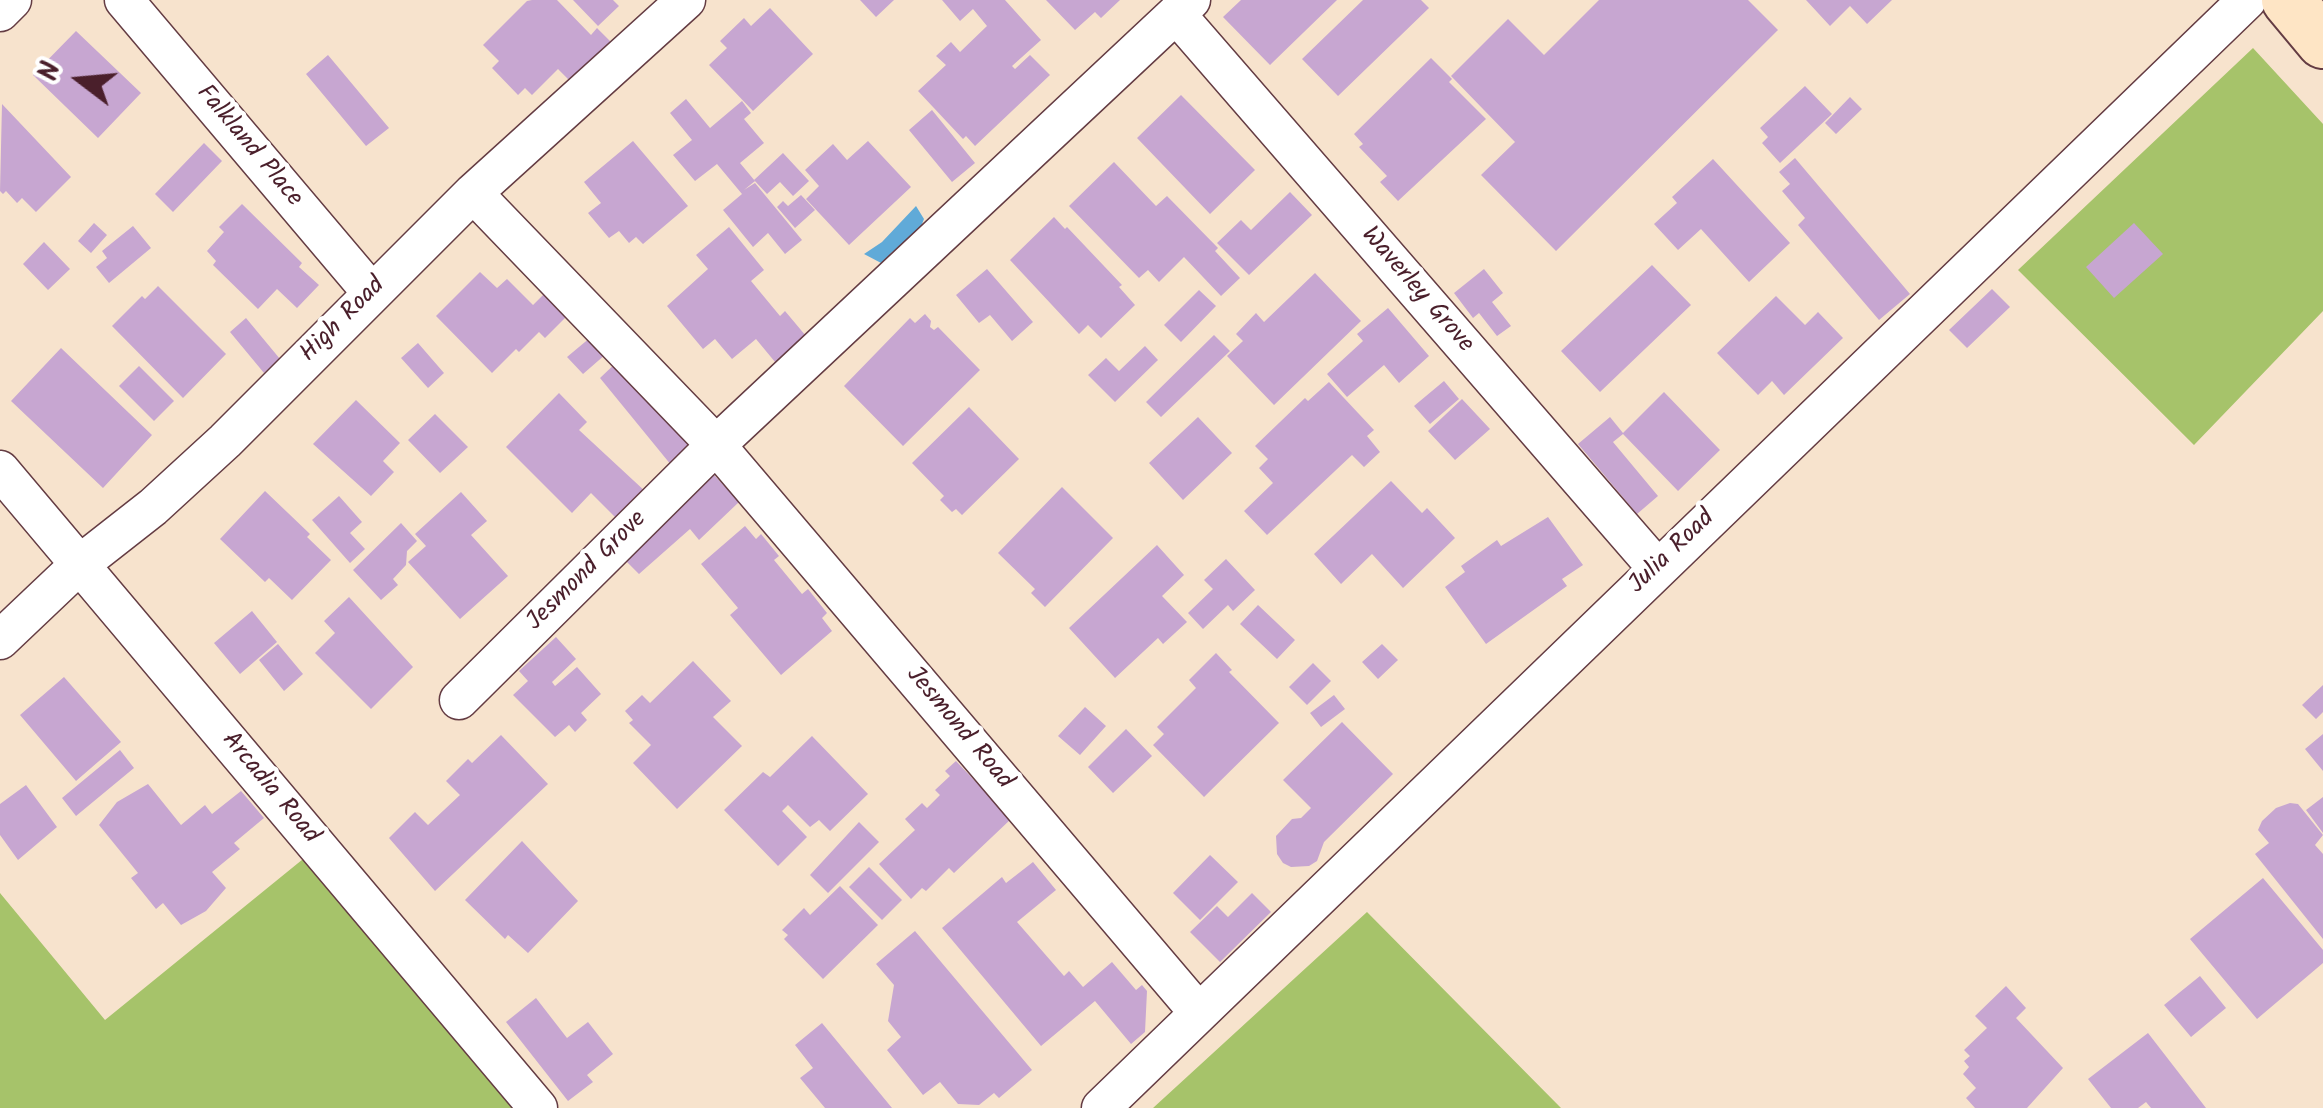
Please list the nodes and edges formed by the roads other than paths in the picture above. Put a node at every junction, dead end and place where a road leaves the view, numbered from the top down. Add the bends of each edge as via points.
1 (12, 0) edge
2 (124, 0) edge
3 (686, 0) edge
4 (2247, 0) edge
5 (2288, 0) edge
6 (1183, 7) edge
7 (0, 12) edge
8 (647, 14) edge
9 (2323, 42) edge
10 (473, 192) junction
11 (372, 293) junction
12 (716, 445) junction
13 (0, 470) edge
14 (79, 565) junction
15 (1657, 568) junction
16 (0, 640) edge
17 (459, 700) dead end
18 (1198, 1013) junction
19 (538, 1108) edge
20 (1102, 1108) edge

1 - 7 street
2 - 11 street, Falkland Place
3 - 8 street, High Road
4 - 15 street, Julia Road
5 - 9 street
6 - 12 street
6 - 15 street, Waverley Grove
8 - 10 street, High Road
10 - 11 street, High Road
10 - 12 street, Jesmond Road
11 - 14 street, High Road via 153,508
12 - 17 street, Jesmond Grove
12 - 18 street, Jesmond Road
13 - 14 street, Arcadia Road
14 - 16 street, High Road
14 - 19 street, Arcadia Road
15 - 18 street, Julia Road
18 - 20 street, Julia Road

